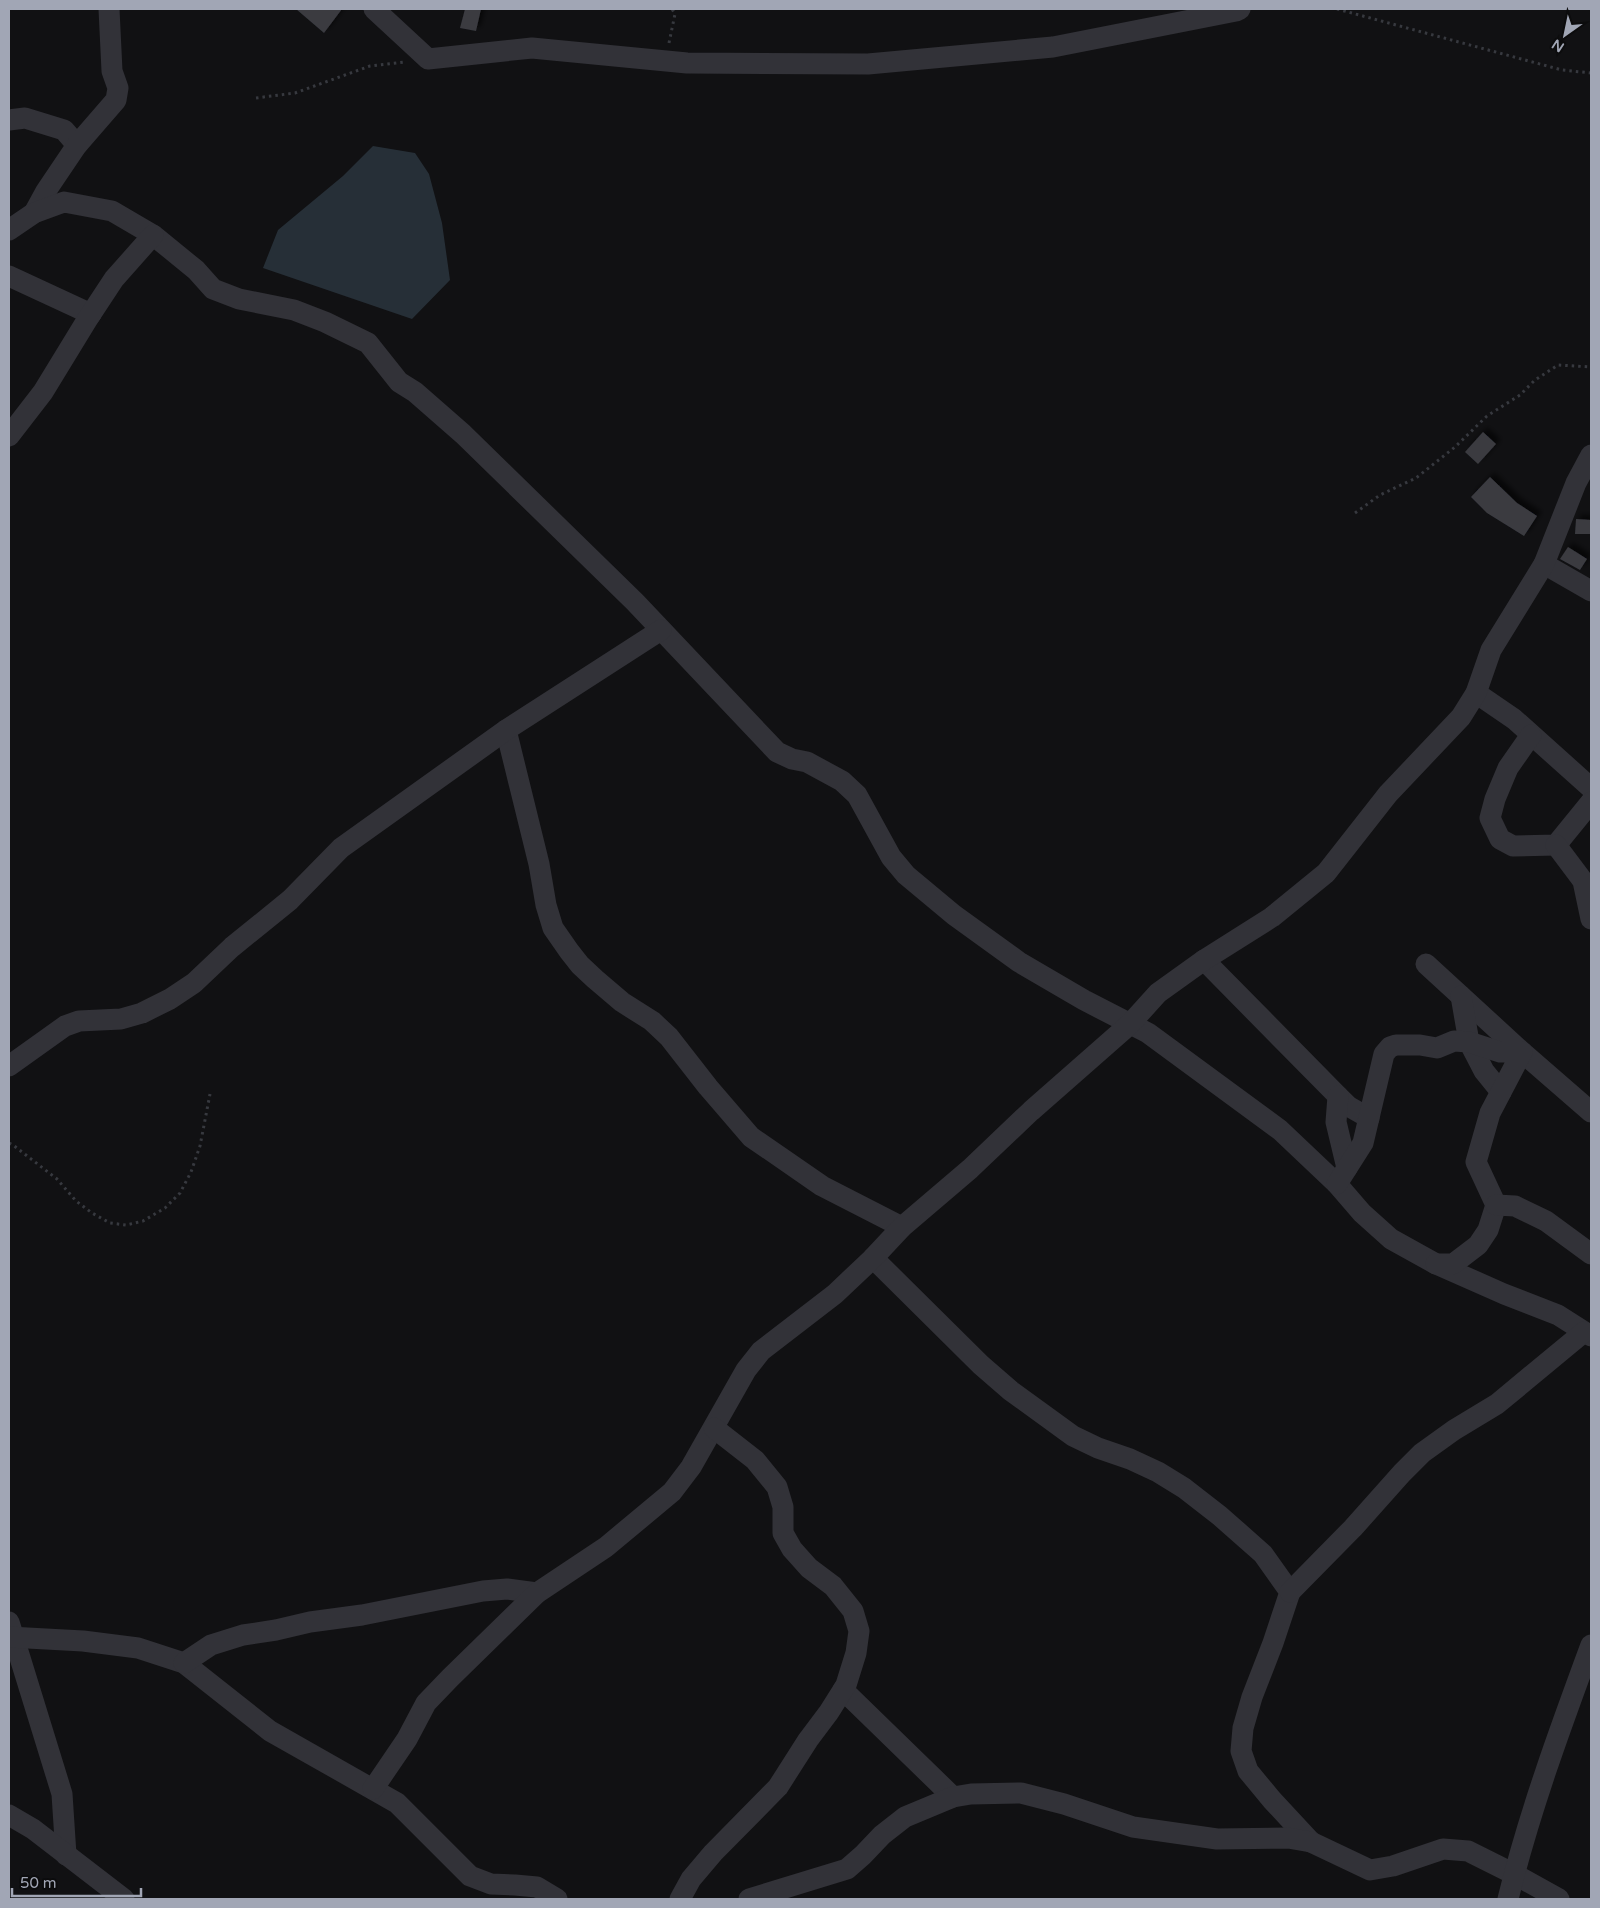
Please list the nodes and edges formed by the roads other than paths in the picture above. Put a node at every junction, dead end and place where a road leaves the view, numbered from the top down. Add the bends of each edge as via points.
1 (108, 9) edge
2 (374, 9) edge
3 (1240, 9) edge
4 (9, 120) edge
5 (77, 146) junction
6 (34, 213) junction
7 (9, 230) edge
8 (153, 235) junction
9 (9, 276) edge
10 (90, 314) junction
11 (9, 436) edge
12 (1591, 455) edge
13 (1584, 490) edge
14 (1544, 564) junction
15 (1591, 591) edge
16 (661, 630) junction
17 (1476, 693) junction
18 (506, 730) junction
19 (1531, 735) junction
20 (1591, 788) edge
21 (1591, 802) edge
22 (1556, 845) junction
23 (1591, 919) edge
24 (1204, 960) junction
25 (1426, 964) dead end
26 (1461, 996) junction
27 (1130, 1024) junction
28 (1469, 1042) junction
29 (1522, 1052) junction
30 (9, 1066) edge
31 (1501, 1092) junction
32 (1338, 1096) junction
33 (1591, 1112) edge
34 (1370, 1118) junction
35 (1342, 1176) junction
36 (1496, 1205) junction
37 (902, 1227) junction
38 (1591, 1254) edge
39 (873, 1258) junction
40 (1436, 1264) junction
41 (1588, 1334) edge
42 (714, 1428) junction
43 (1290, 1592) junction
44 (537, 1593) junction
45 (11, 1632) edge
46 (1591, 1645) edge
47 (184, 1664) junction
48 (844, 1690) junction
49 (373, 1789) junction
50 (952, 1797) junction
51 (9, 1815) edge
52 (1312, 1842) junction
53 (66, 1855) junction
54 (1514, 1874) junction
55 (119, 1898) edge
56 (557, 1899) edge
57 (680, 1899) edge
58 (749, 1899) edge
59 (1508, 1899) edge
60 (1559, 1899) edge

1 - 5 street via 112,71 118,88 116,100
2 - 3 street via 428,59 532,48 687,63 878,63 1053,47
4 - 5 street via 25,118 64,130
5 - 6 street
6 - 7 street
6 - 8 street via 64,202 112,211
8 - 10 street
8 - 16 street via 196,270 213,289 239,299 294,310 368,343 399,382 463,434
9 - 10 street
10 - 11 street via 44,392
12 - 13 street
13 - 14 street
14 - 15 street
14 - 17 street via 1492,650
16 - 18 street
16 - 27 street via 777,752 823,769 857,795 891,857 906,875 1019,962
17 - 19 street
17 - 24 street via 1462,717 1388,794 1326,873 1272,917
18 - 30 street via 341,848 290,900 170,1000 121,1019 78,1021
18 - 37 street via 553,928 574,958 622,1002 652,1021 669,1037 752,1137 822,1186
19 - 20 street
19 - 22 street via 1508,768 1490,818 1500,839 1513,846
21 - 22 street
22 - 23 street via 1582,881
24 - 27 street via 1158,993
24 - 32 street
25 - 26 street
26 - 28 street
26 - 29 street
27 - 35 street via 1148,1033
27 - 37 street
28 - 29 street via 1500,1052
28 - 31 street via 1484,1071
28 - 34 street via 1454,1041 1437,1048 1420,1045 1390,1047 1384,1054
29 - 31 street
29 - 33 street
31 - 36 street via 1490,1113 1476,1162
32 - 34 street via 1348,1106
32 - 35 street via 1336,1122
34 - 35 street via 1364,1143
35 - 40 street via 1362,1213 1391,1239
36 - 38 street via 1515,1206 1546,1221
36 - 40 street via 1488,1230 1478,1245 1453,1264
37 - 39 street
39 - 42 street via 835,1294 761,1351 746,1370
39 - 43 street via 1010,1391 1073,1436 1137,1462 1184,1488 1263,1554
40 - 41 street via 1558,1315
41 - 43 street via 1497,1404 1422,1453
42 - 44 street via 672,1492 606,1547
42 - 48 street via 755,1460 777,1487 783,1507 783,1533 792,1549 809,1568 833,1586 854,1611 858,1638
43 - 52 street via 1250,1705 1240,1752 1248,1771
44 - 47 street via 507,1589 483,1591 243,1635 211,1645
44 - 49 street via 426,1703 407,1739
45 - 47 street via 138,1648
45 - 53 street via 62,1794
46 - 54 street via 1561,1725
47 - 49 street via 270,1731
48 - 50 street
48 - 57 street via 778,1787 713,1852
49 - 56 street via 397,1803 470,1876 491,1884 537,1887
50 - 52 street via 1021,1793 1133,1827 1217,1839 1288,1838
50 - 58 street via 905,1817 847,1868
51 - 53 street
52 - 54 street via 1370,1870 1393,1866 1443,1849 1468,1851
53 - 55 street
54 - 59 street
54 - 60 street

